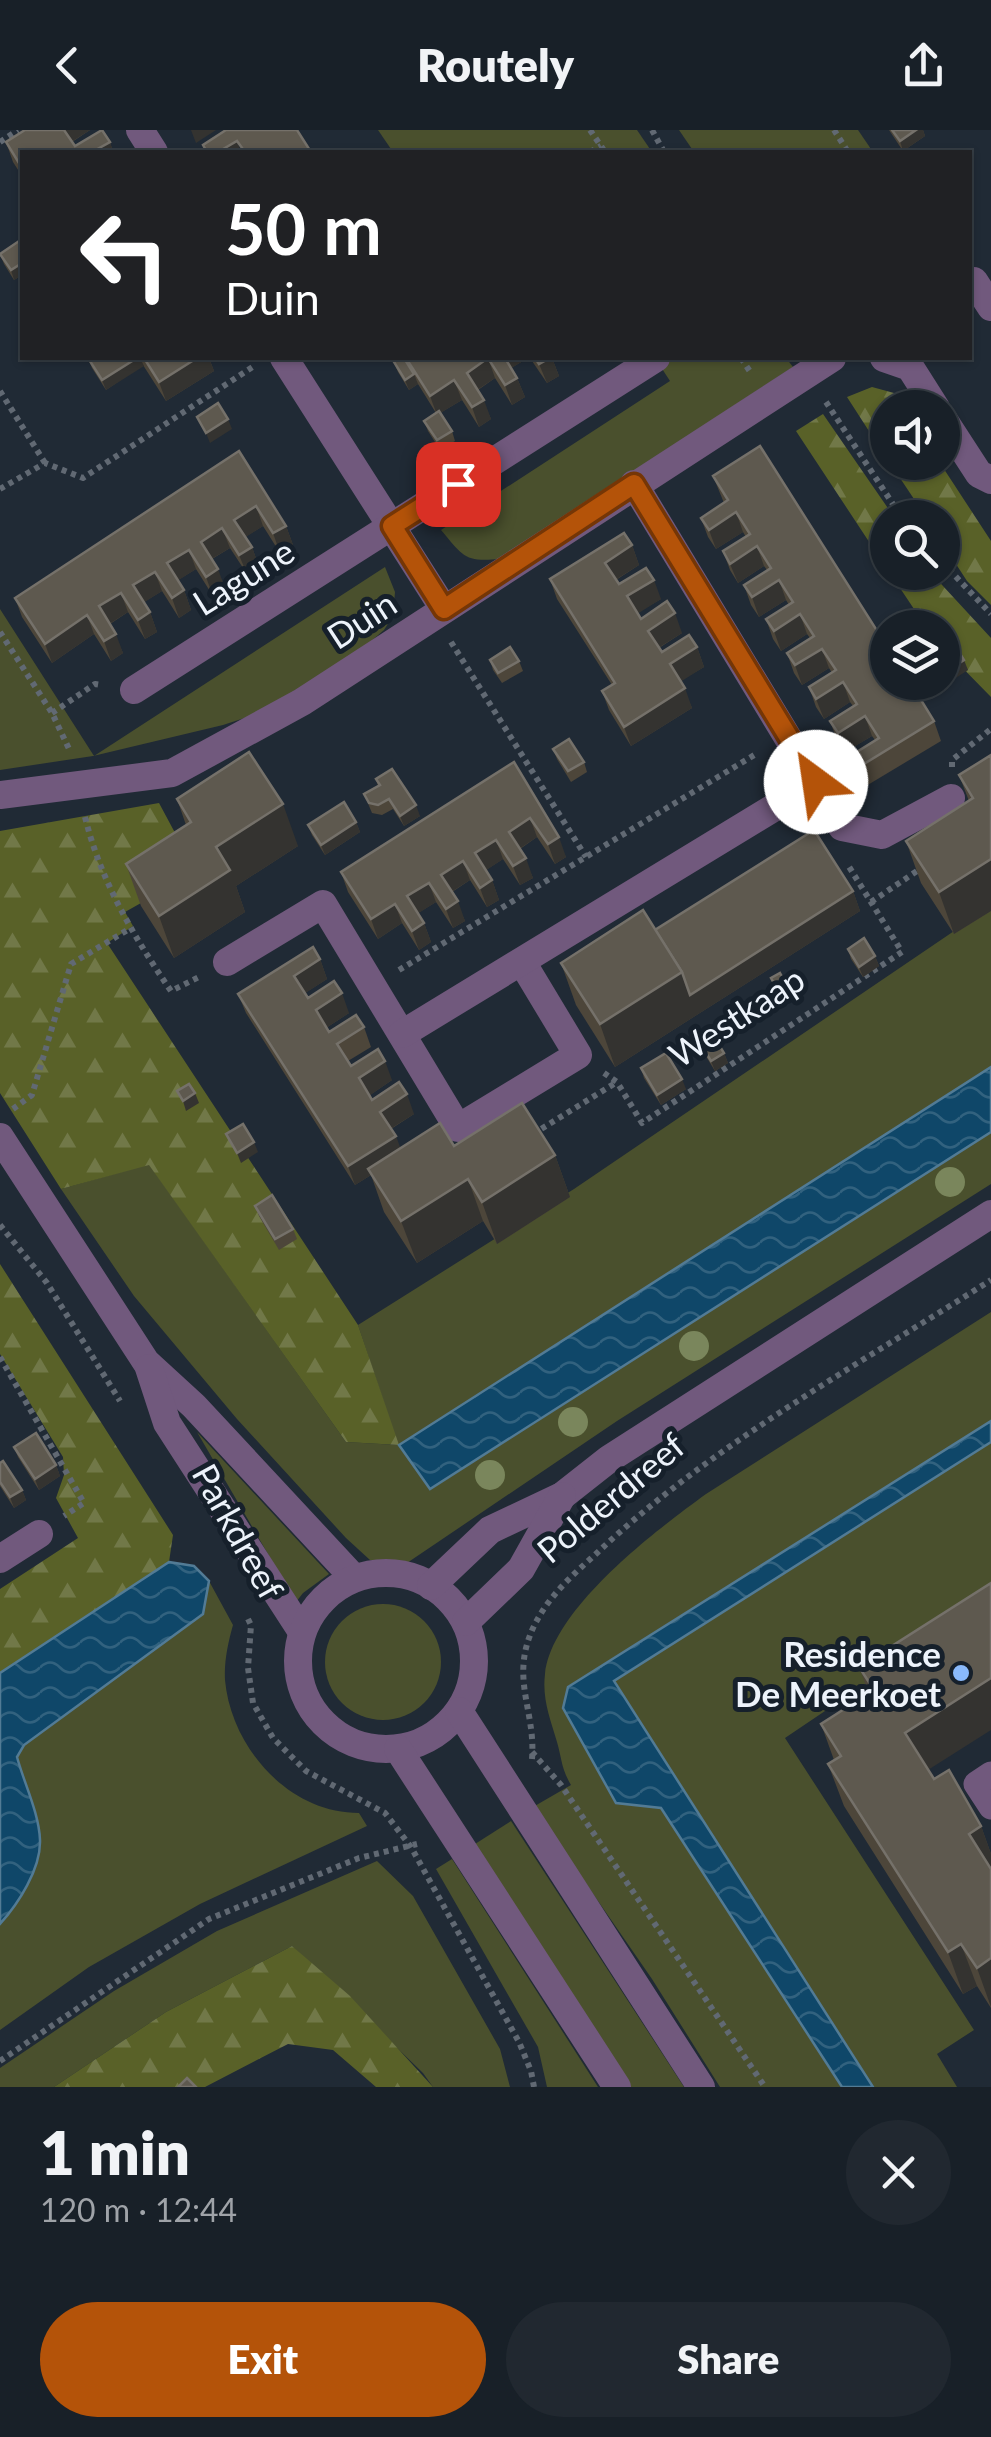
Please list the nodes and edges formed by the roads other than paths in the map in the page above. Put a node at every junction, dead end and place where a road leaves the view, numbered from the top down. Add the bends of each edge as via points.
1 (972, 282) edge
2 (991, 307) edge
3 (285, 360) edge
4 (653, 360) edge
5 (828, 360) edge
6 (890, 360) edge
7 (925, 390) edge
8 (960, 445) edge
9 (991, 480) edge
10 (634, 484) junction
11 (392, 526) junction
12 (439, 612) junction
13 (134, 690) road end
14 (816, 782) junction
15 (0, 795) edge
16 (952, 798) road end
17 (227, 962) road end
18 (522, 962) junction
19 (402, 1034) junction
20 (0, 1137) edge
21 (991, 1214) edge
22 (146, 1362) junction
23 (562, 1496) junction
24 (39, 1534) road end
25 (0, 1559) edge
26 (354, 1578) junction
27 (431, 1586) junction
28 (466, 1622) junction
29 (302, 1632) junction
30 (460, 1711) junction
31 (398, 1749) junction
32 (991, 1774) edge
33 (991, 1807) edge
34 (617, 2087) edge
35 (702, 2087) edge

1 - 2 street
3 - 11 street
4 - 11 street, Lagune
5 - 10 street, Duin
6 - 7 street via 910,367
8 - 9 street via 979,474
10 - 12 street, Duin
10 - 14 street
11 - 12 street
11 - 13 street, Lagune
12 - 15 street, Duin via 302,702 172,773
14 - 16 street via 842,827 882,835
14 - 18 street
17 - 19 street via 323,904
18 - 19 street
18 - 19 street via 578,1055 458,1128
20 - 22 street, Parkdreef
21 - 23 street, Polderdreef via 609,1459
22 - 26 street, Parkdreef
22 - 29 street, Parkdreef via 167,1423
23 - 27 street, Polderdreef via 490,1530
23 - 28 street, Polderdreef via 521,1570
24 - 25 street
26 - 27 street via 387,1572
26 - 29 street via 314,1609
27 - 28 street
28 - 30 street via 475,1652
29 - 31 street via 300,1676 317,1717 340,1737 368,1748
30 - 31 street via 432,1737
30 - 35 street
31 - 34 street
32 - 33 lane via 976,1784

